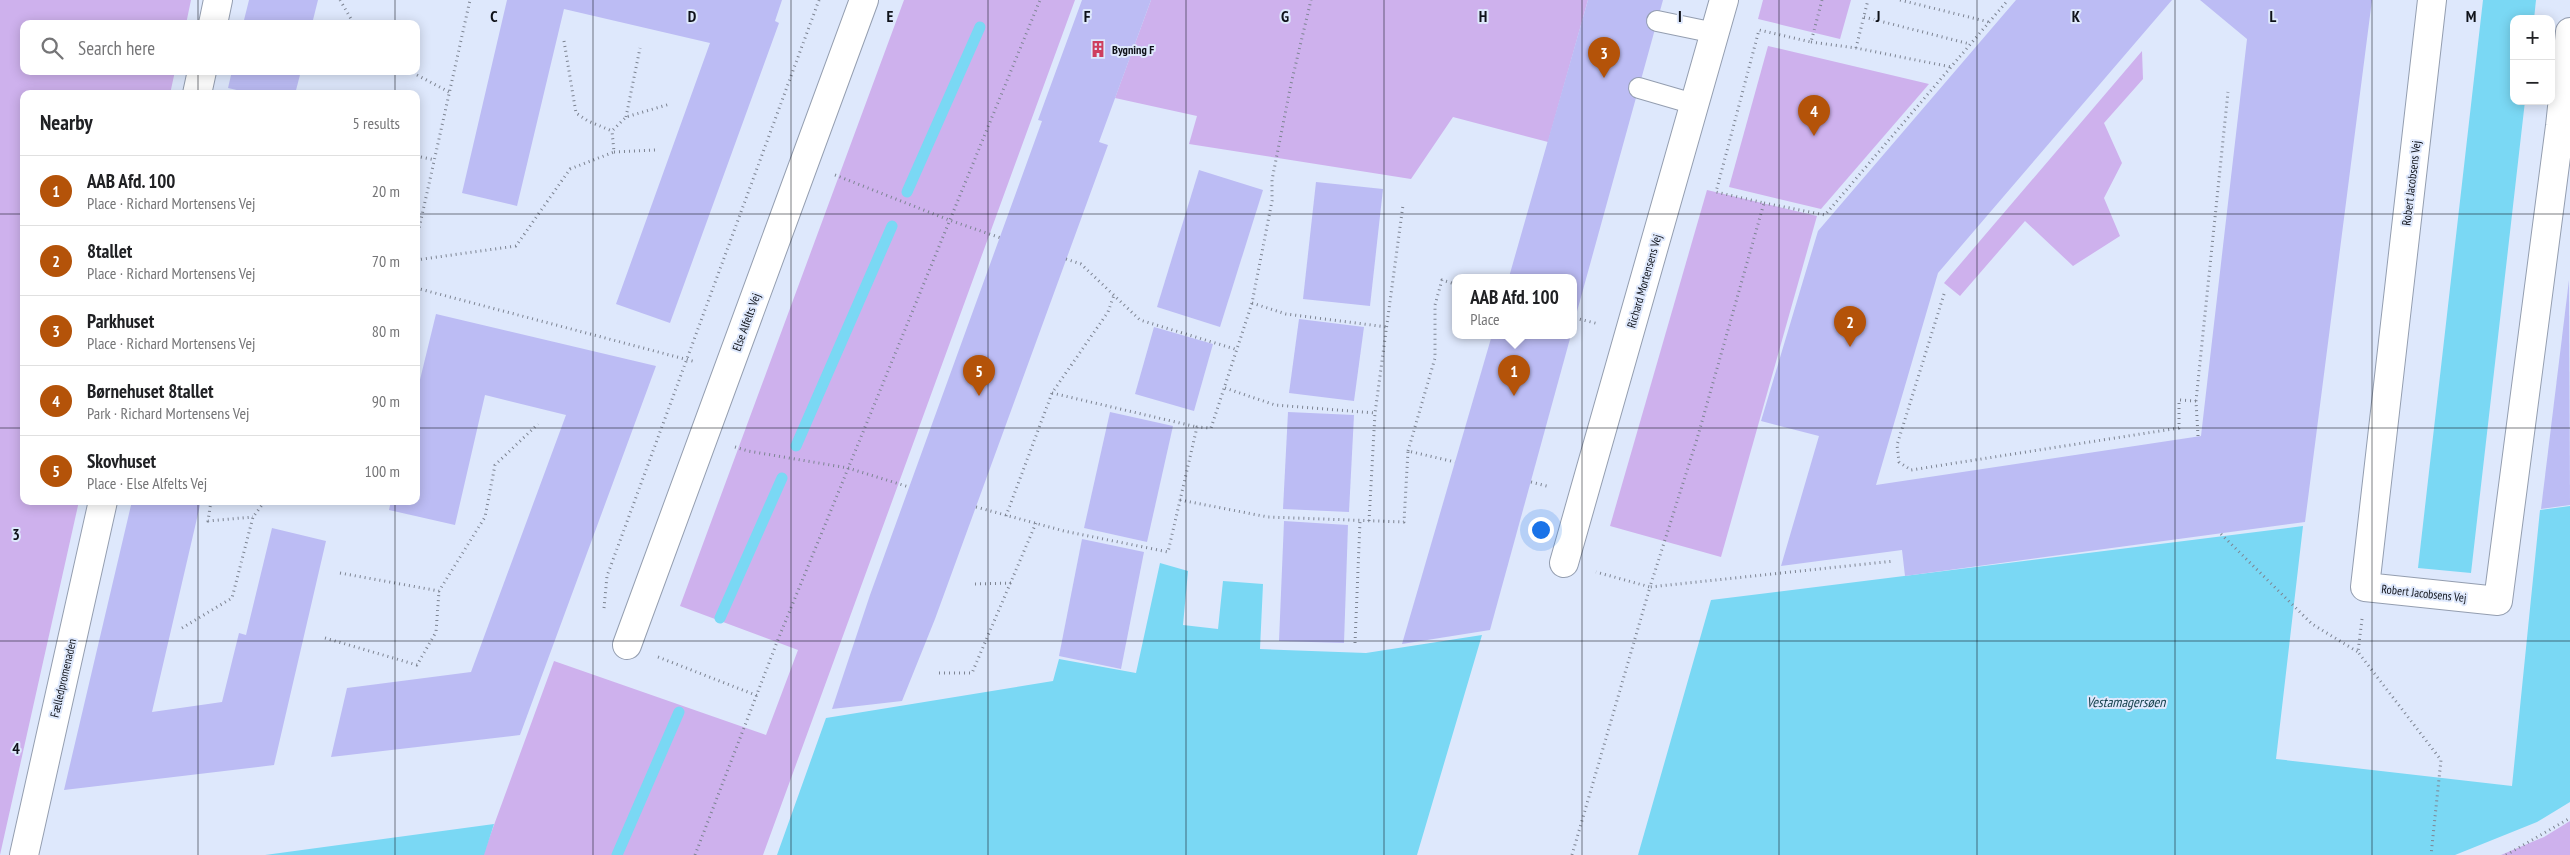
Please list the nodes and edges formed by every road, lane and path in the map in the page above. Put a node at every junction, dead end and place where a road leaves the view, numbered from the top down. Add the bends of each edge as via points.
1 (218, 0) edge
2 (340, 0) edge
3 (470, 0) edge
4 (819, 0) edge
5 (864, 0) edge
6 (1040, 0) edge
7 (1311, 0) edge
8 (1724, 0) edge
9 (1822, 0) edge
10 (1868, 0) edge
11 (1900, 0) edge
12 (2008, 0) edge
13 (2432, 0) edge
14 (1864, 17) junction
15 (214, 20) edge
16 (352, 20) edge
17 (1657, 21) dead end
18 (1989, 22) junction
19 (2570, 32) edge
20 (1715, 33) junction
21 (564, 41) dead end
22 (1811, 42) junction
23 (1970, 44) junction
24 (640, 48) dead end
25 (1856, 48) junction
26 (1951, 67) junction
27 (201, 75) edge
28 (417, 75) edge
29 (1639, 88) dead end
30 (198, 90) edge
31 (450, 92) junction
32 (2228, 92) dead end
33 (670, 104) dead end
34 (1694, 104) junction
35 (626, 117) junction
36 (612, 131) junction
37 (655, 150) dead end
38 (614, 152) junction
39 (420, 157) edge
40 (434, 160) junction
41 (804, 163) junction
42 (1764, 203) junction
43 (1403, 205) dead end
44 (949, 220) junction
45 (420, 224) edge
46 (1001, 238) dead end
47 (420, 259) edge
48 (1066, 259) dead end
49 (1452, 283) edge
50 (420, 289) edge
51 (1944, 294) dead end
52 (1114, 295) junction
53 (1252, 303) junction
54 (1387, 327) junction
55 (1238, 350) junction
56 (687, 360) junction
57 (728, 371) junction
58 (1225, 388) junction
59 (1052, 393) junction
60 (2196, 401) junction
61 (1374, 413) junction
62 (538, 424) dead end
63 (1197, 427) junction
64 (704, 435) junction
65 (2198, 436) dead end
66 (1408, 451) junction
67 (1455, 462) dead end
68 (848, 468) junction
69 (909, 487) dead end
70 (1180, 500) junction
71 (102, 505) edge
72 (211, 505) edge
73 (262, 505) edge
74 (976, 507) dead end
75 (1006, 516) junction
76 (253, 517) junction
77 (1360, 521) junction
78 (1369, 521) junction
79 (1036, 523) junction
80 (2220, 534) dead end
81 (1894, 561) dead end
82 (1564, 563) joint
83 (340, 572) dead end
84 (1011, 583) junction
85 (975, 584) dead end
86 (1650, 587) junction
87 (2365, 587) junction
88 (439, 591) junction
89 (182, 628) dead end
90 (325, 638) dead end
91 (1355, 643) dead end
92 (627, 644) junction
93 (2358, 652) junction
94 (939, 673) dead end
95 (758, 696) junction
96 (2570, 818) edge
97 (24, 855) edge
98 (695, 855) edge
99 (1572, 855) edge
100 (2431, 855) edge
101 (2506, 855) edge

1 - 15 street
2 - 16 path
3 - 31 path
4 - 56 path
5 - 41 street, Else Alfelts Vej
6 - 44 path
7 - 53 path via 1285,113
8 - 20 street, Richard Mortensens Vej
9 - 22 path
10 - 14 path
11 - 18 path
12 - 18 path
13 - 87 street, Robert Jacobsens Vej
14 - 23 path
14 - 25 path
17 - 20 lane
18 - 23 path
19 - 87 street, Robert Jacobsens Vej via 2498,601
20 - 34 street, Richard Mortensens Vej
21 - 36 path via 576,113
22 - 25 path
22 - 42 path via 1759,30 1716,192
23 - 26 path
24 - 35 path
25 - 26 path
26 - 42 path via 1825,215
27 - 30 street
28 - 31 path
29 - 34 lane
31 - 40 path
32 - 60 path
33 - 35 path
34 - 82 street, Richard Mortensens Vej
35 - 36 path
36 - 38 path
37 - 38 path
38 - 47 path via 570,169 516,246
39 - 40 path
40 - 45 path
41 - 44 path
41 - 57 street, Else Alfelts Vej
42 - 86 path via 1697,439
43 - 54 path
44 - 46 path
44 - 68 path
48 - 52 path via 1081,264
49 - 66 path via 1442,280 1436,305 1435,358
50 - 56 path
51 - 60 path via 1897,445 1899,462 1911,470 2179,428 2179,400
52 - 55 path via 1140,320
52 - 59 path via 1108,312
53 - 54 path via 1286,314
53 - 55 path
54 - 61 path
55 - 58 path
56 - 57 path
56 - 92 path via 603,594 608,624 615,636
57 - 64 street, Else Alfelts Vej
58 - 61 path via 1275,405
58 - 63 path via 1211,428
59 - 63 path
59 - 75 path
60 - 65 path
61 - 78 path
62 - 88 path via 495,465 485,516
63 - 70 path
64 - 68 path via 748,451
64 - 92 street, Else Alfelts Vej
66 - 67 path
66 - 78 path via 1404,522
68 - 69 path
68 - 95 path
70 - 77 path via 1268,516
70 - 79 path via 1168,552
71 - 97 street, Fælledpromenaden
72 - 76 path via 208,521
73 - 76 path
74 - 75 path
75 - 79 path
76 - 89 path via 232,598
77 - 78 path
77 - 91 path
79 - 84 path
80 - 93 path via 2312,624
81 - 86 path
82 - 86 path
83 - 88 path
84 - 85 path
84 - 94 path via 972,673
86 - 99 path
87 - 93 path
88 - 90 path via 436,632 418,665
92 - 95 path
93 - 100 path via 2441,760
95 - 98 path
96 - 101 path

